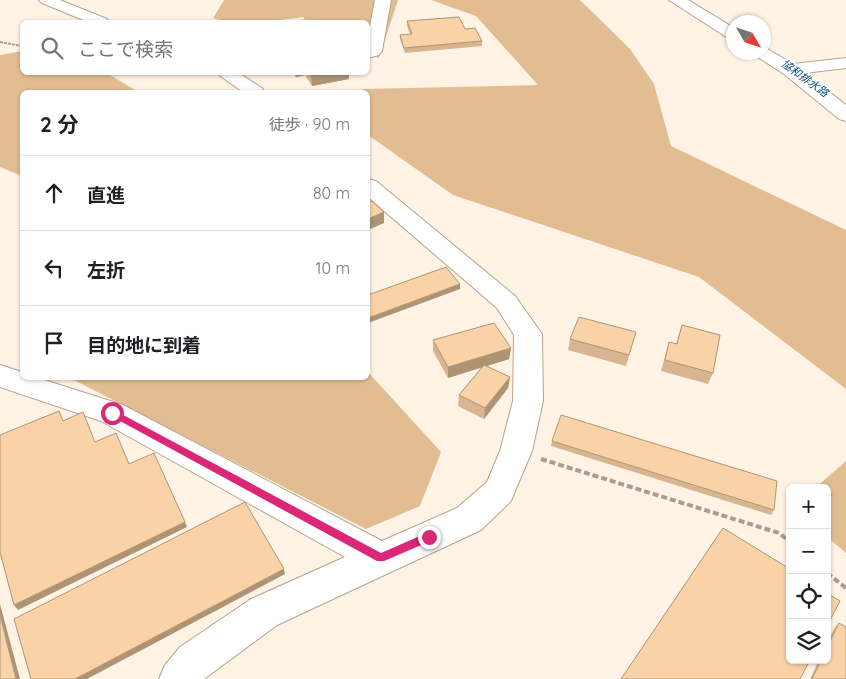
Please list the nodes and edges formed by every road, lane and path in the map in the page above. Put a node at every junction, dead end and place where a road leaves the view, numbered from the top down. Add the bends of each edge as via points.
1 (48, 0) edge
2 (383, 0) edge
3 (677, 0) edge
4 (96, 20) edge
5 (726, 30) edge
6 (0, 42) edge
7 (20, 46) edge
8 (370, 52) edge
9 (771, 57) edge
10 (846, 63) edge
11 (796, 70) junction
12 (230, 75) edge
13 (251, 90) edge
14 (846, 115) edge
15 (370, 188) edge
16 (0, 376) edge
17 (516, 451) junction
18 (786, 539) edge
19 (381, 558) junction
20 (828, 574) edge
21 (846, 588) edge
22 (179, 679) edge

1 - 4 street
2 - 8 street via 373,51
3 - 5 street
6 - 7 path
9 - 11 street
10 - 11 street
11 - 14 street
12 - 13 street
15 - 17 street via 506,302 528,334 528,401
16 - 19 street via 112,413
17 - 18 path via 779,533
17 - 19 street via 499,491 469,519
19 - 22 street via 264,612 194,660
20 - 21 path

